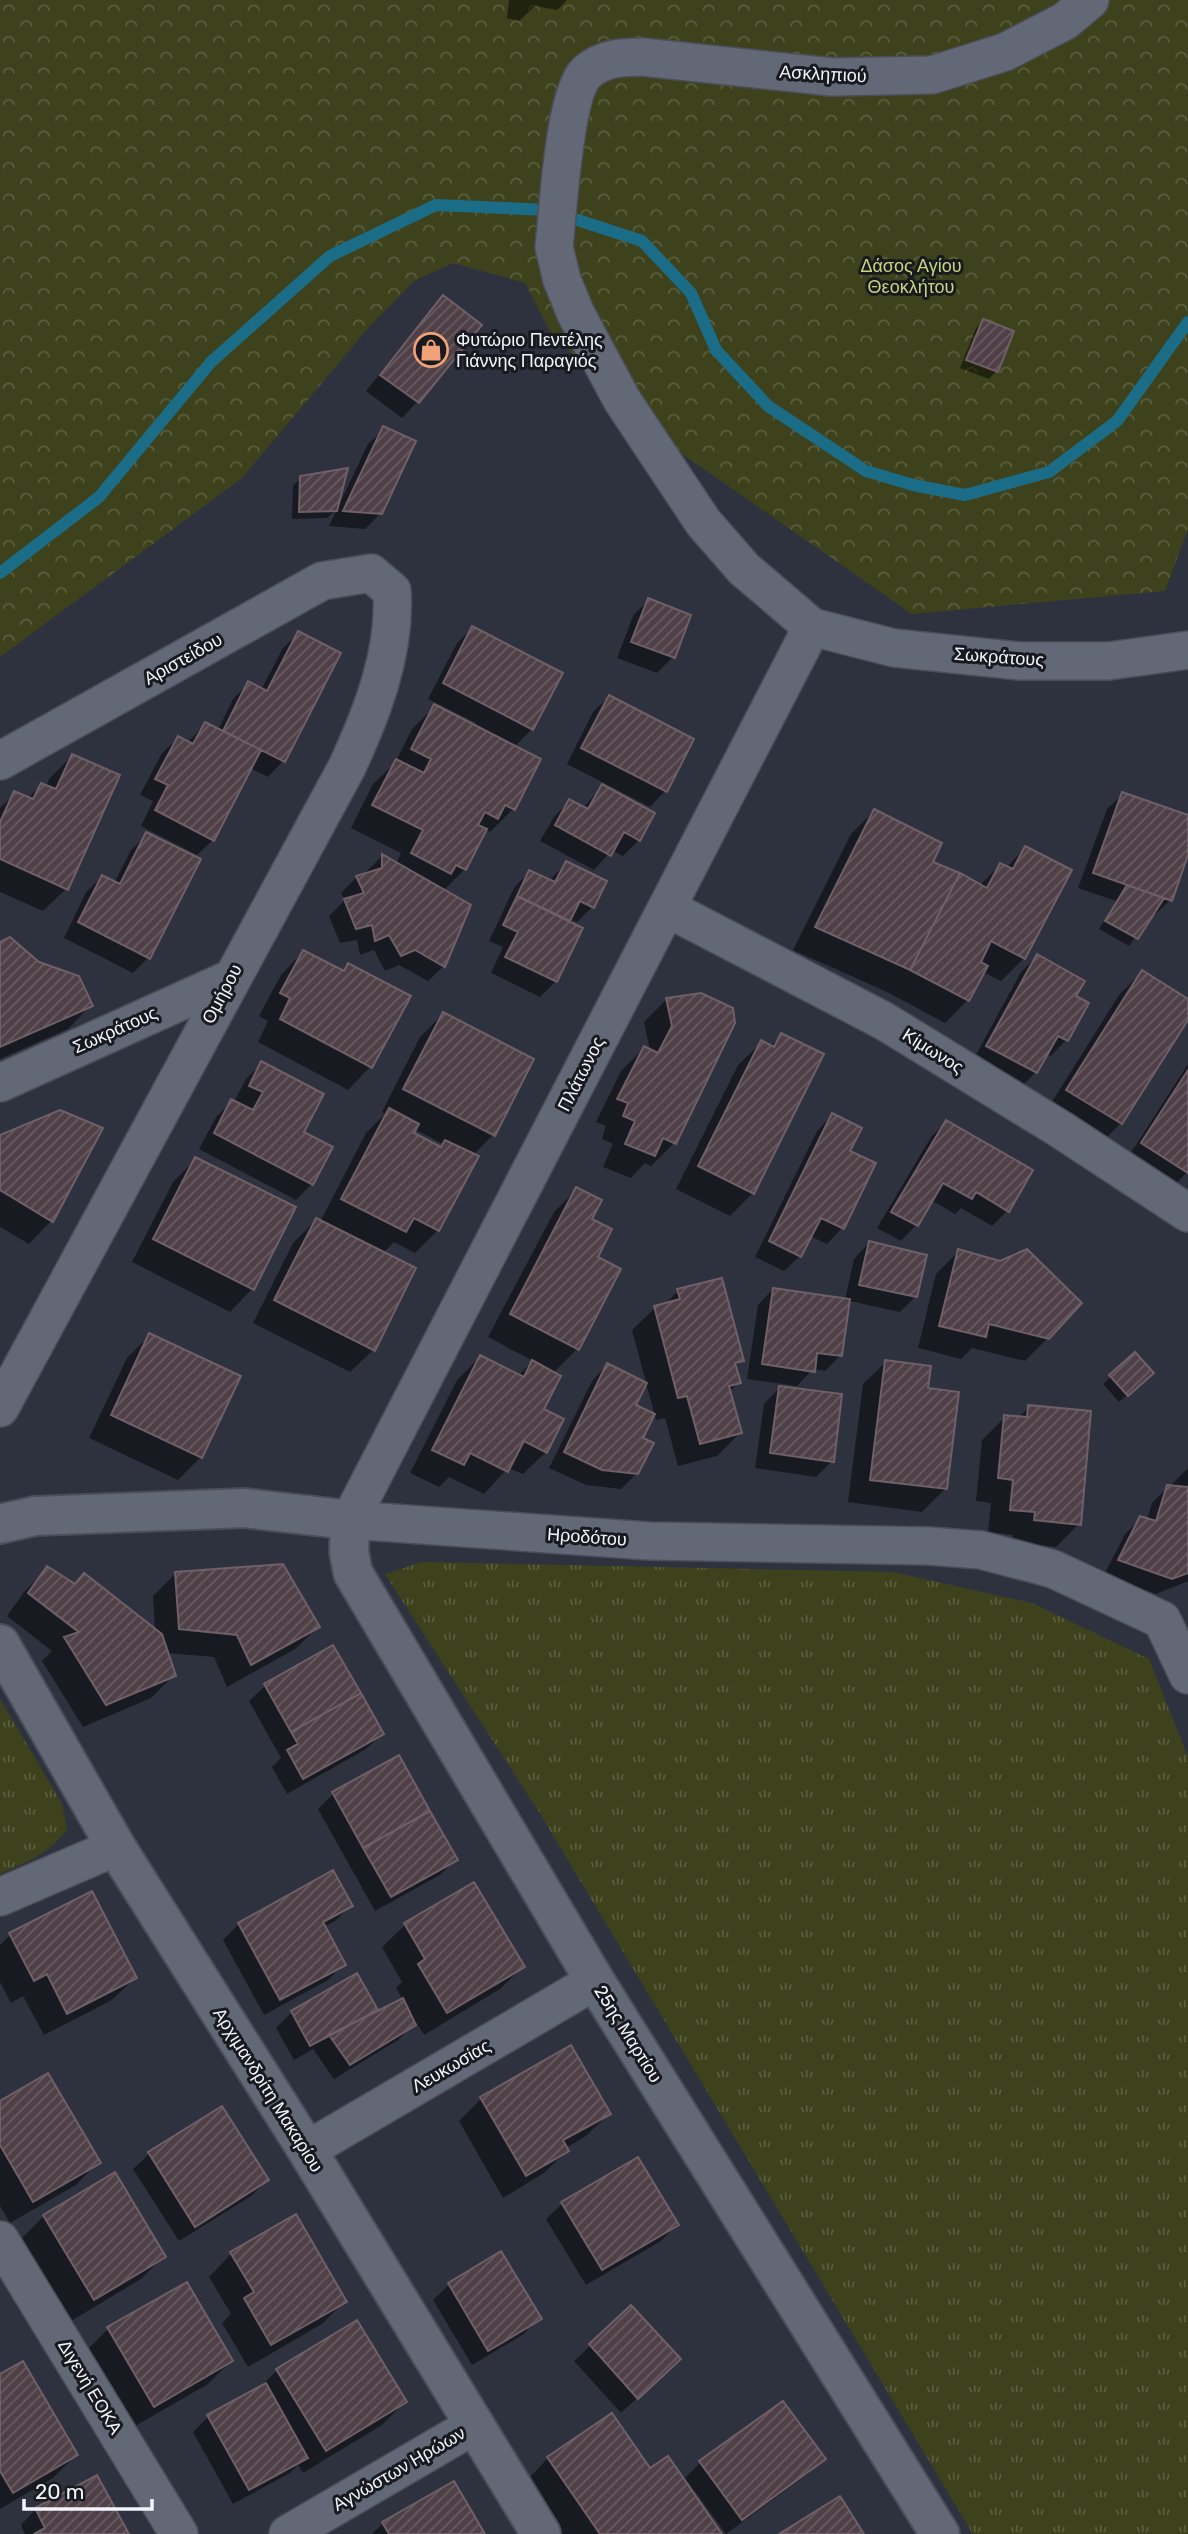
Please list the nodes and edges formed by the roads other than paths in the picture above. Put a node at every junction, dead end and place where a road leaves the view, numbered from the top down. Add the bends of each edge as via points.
1 (1090, 0) edge
2 (371, 573) joint
3 (812, 627) junction
4 (1188, 650) edge
5 (0, 761) edge
6 (667, 908) junction
7 (230, 979) junction
8 (0, 1083) edge
9 (1188, 1213) edge
10 (0, 1408) edge
11 (350, 1520) junction
12 (0, 1524) edge
13 (1175, 1615) edge
14 (0, 1644) edge
15 (1188, 1675) edge
16 (116, 1847) junction
17 (0, 1897) edge
18 (595, 1981) junction
19 (307, 2150) junction
20 (0, 2240) edge
21 (473, 2426) junction
22 (179, 2534) edge
23 (288, 2534) edge
24 (541, 2534) edge
25 (940, 2534) edge

1 - 3 street, Ασκληπιού via 1065,21 1005,52 932,75 832,77 620,57 598,63 577,86 554,247 566,291 621,400 703,522 744,569
2 - 5 street, Αριστείδου via 322,581
2 - 7 street, Ομήρου via 392,591 394,616 370,715 347,767
3 - 4 street, Σωκράτους via 894,648 1020,661 1109,661
3 - 6 street, Πλάτωνος
6 - 9 street, Κίμωνος via 884,1020
6 - 11 street, Πλάτωνος
7 - 8 street, Σωκράτους
7 - 10 street, Ομήρου
11 - 12 street, Ηροδότου via 245,1508 35,1516
11 - 13 street, Ηροδότου via 649,1541 981,1550 1053,1569
11 - 18 street, 25ης Μαρτίου via 354,1573
13 - 15 street
14 - 16 street, Αρχιμανδρίτη Μακαρίου
16 - 17 street
16 - 19 street, Αρχιμανδρίτη Μακαρίου
18 - 19 street, Λευκωσίας
18 - 25 street, 25ης Μαρτίου
19 - 21 street, Αρχιμανδρίτη Μακαρίου
20 - 22 street, Διγενή ΕΟΚΑ
21 - 23 street, Αγνώστων Ηρώων
21 - 24 street, Αρχιμανδρίτη Μακαρίου

